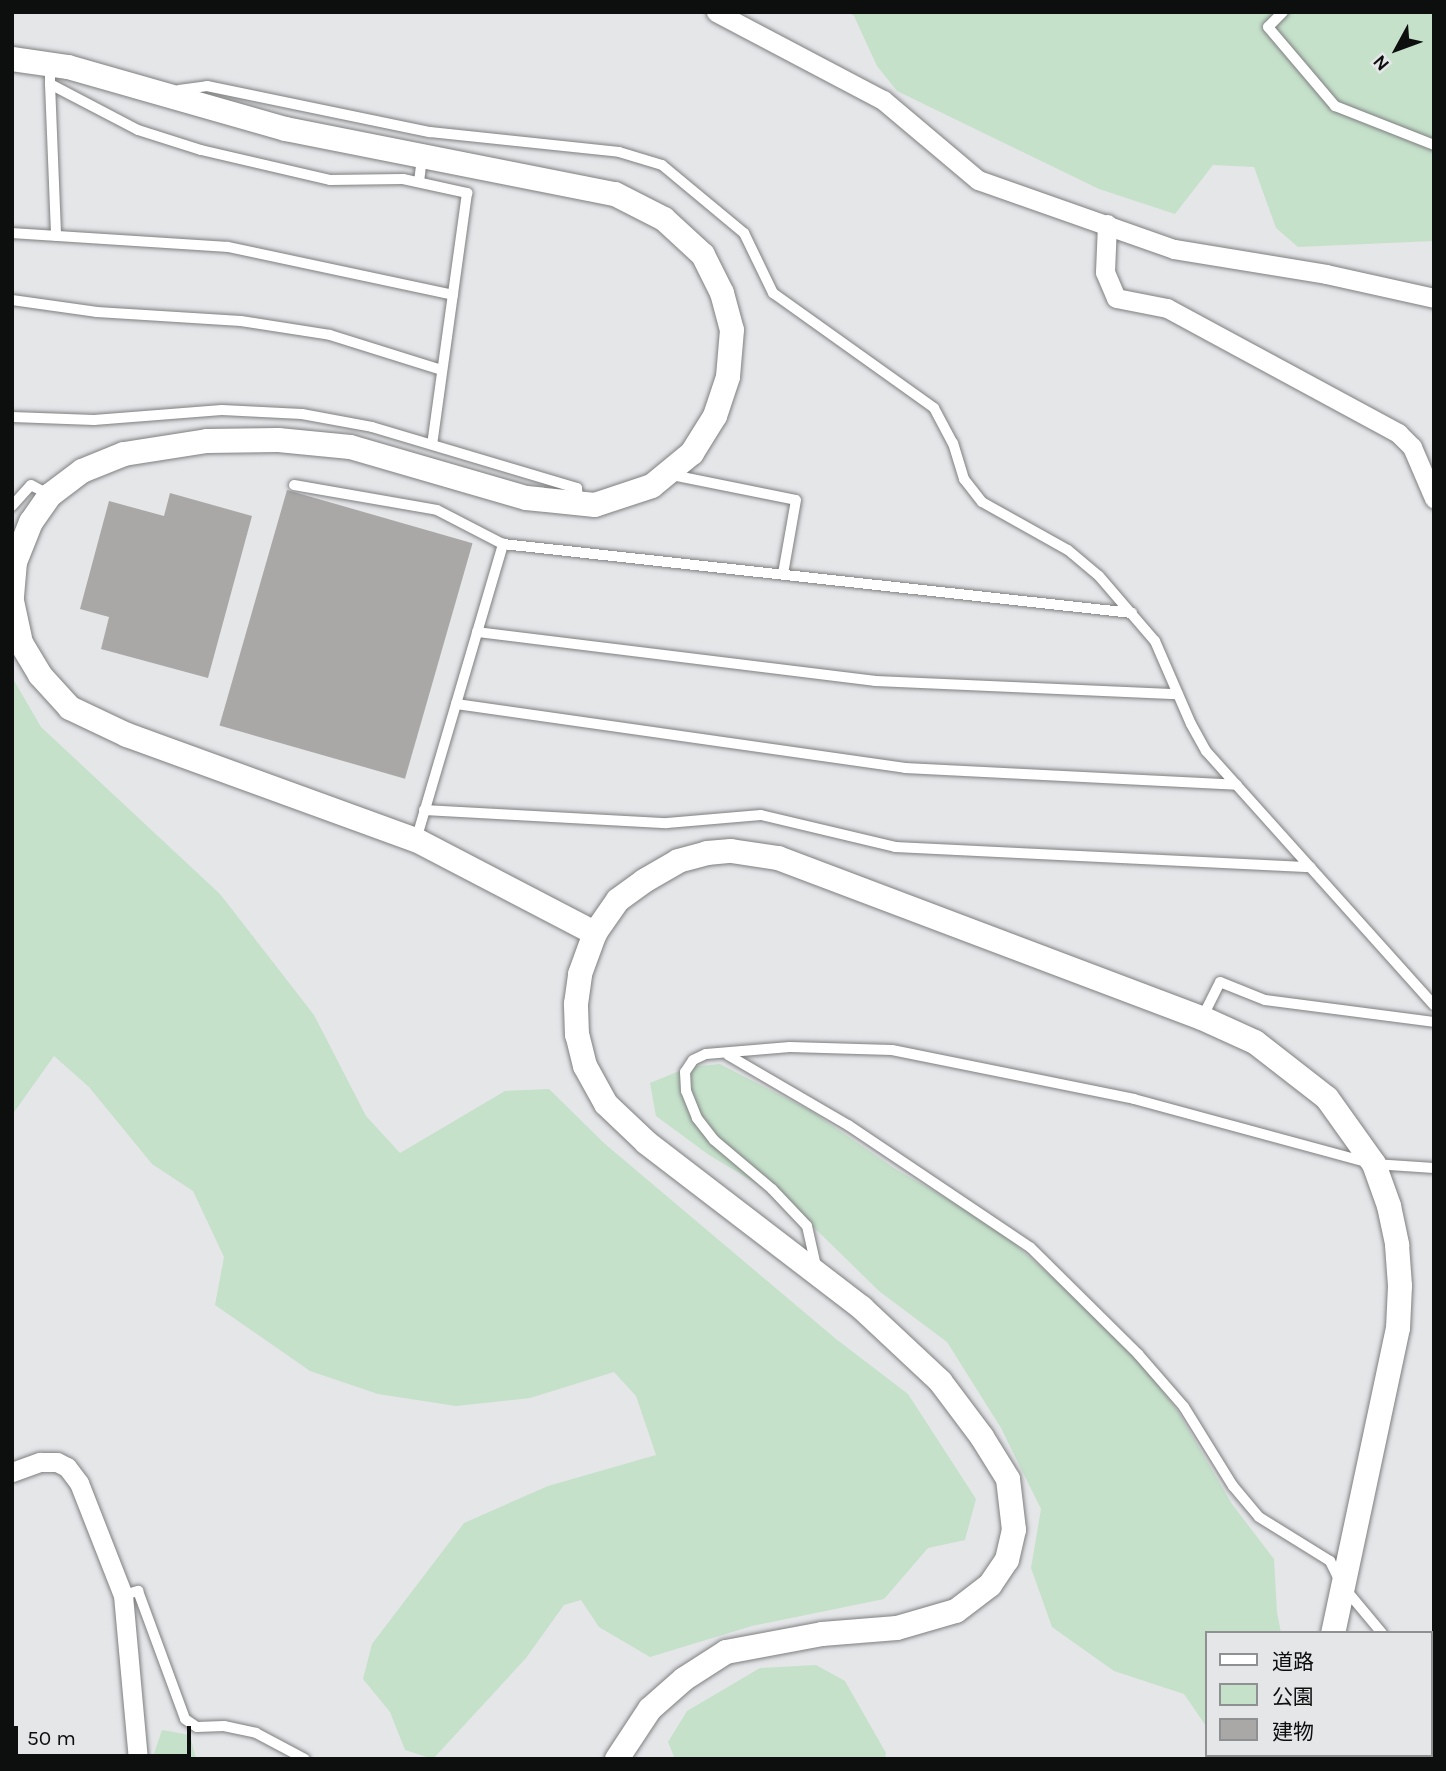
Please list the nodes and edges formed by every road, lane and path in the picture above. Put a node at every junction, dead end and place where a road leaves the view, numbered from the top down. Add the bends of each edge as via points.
1 (716, 12) edge
2 (1283, 12) edge
3 (12, 59) edge
4 (50, 74) junction
5 (163, 93) junction
6 (1434, 145) edge
7 (422, 157) junction
8 (419, 182) junction
9 (1107, 224) junction
10 (12, 233) edge
11 (56, 236) junction
12 (453, 295) junction
13 (1434, 298) edge
14 (12, 300) edge
15 (442, 370) junction
16 (12, 417) edge
17 (432, 444) junction
18 (667, 474) junction
19 (294, 485) dead end
20 (50, 495) junction
21 (1434, 498) edge
22 (578, 504) junction
23 (12, 506) edge
24 (503, 544) junction
25 (783, 575) junction
26 (12, 600) edge
27 (1132, 613) junction
28 (477, 632) junction
29 (1178, 694) junction
30 (456, 704) junction
31 (1237, 785) junction
32 (424, 810) junction
33 (416, 840) junction
34 (1311, 867) junction
35 (595, 933) junction
36 (1434, 1005) edge
37 (1202, 1018) junction
38 (1434, 1022) edge
39 (728, 1055) junction
40 (1374, 1164) junction
41 (1434, 1168) edge
42 (818, 1274) junction
43 (12, 1472) edge
44 (1341, 1584) junction
45 (123, 1595) junction
46 (1333, 1631) edge
47 (1380, 1631) edge
48 (138, 1759) edge
49 (305, 1759) edge
50 (617, 1759) edge

1 - 9 street via 883,100 978,180
2 - 6 lane via 1268,27 1335,106
3 - 4 street
4 - 5 street
4 - 8 lane via 138,130 201,150 330,180
4 - 11 lane
5 - 7 street via 286,129
5 - 27 lane via 208,86 430,132 619,152 662,165 744,233 773,293 934,408 953,443 964,479 982,502 1068,551 1099,576
7 - 8 lane
7 - 18 street via 615,194 664,219 703,255 722,293 732,330 728,377 715,416 692,453
8 - 12 lane via 467,193
9 - 13 street via 1174,249 1326,274
9 - 21 street via 1105,272 1116,298 1167,308 1398,433 1412,447
10 - 11 lane
11 - 12 lane via 228,247
12 - 15 lane
14 - 15 lane via 97,313 241,321 330,335
15 - 17 lane
16 - 17 lane via 94,420 222,410 302,414
17 - 22 lane via 577,488
18 - 22 street via 652,486 594,505
18 - 25 lane via 796,499
19 - 24 lane via 437,510
20 - 22 street via 82,471 124,454 207,441 278,440 350,447 526,498
20 - 23 lane via 32,485
20 - 26 street via 31,522 15,562
24 - 25 lane
24 - 28 lane
25 - 27 lane
26 - 33 street via 21,643 40,675 70,708 127,735
27 - 29 lane via 1155,641
28 - 29 lane via 875,681
28 - 30 lane
29 - 31 lane via 1206,751
30 - 31 lane via 905,768
30 - 32 lane
31 - 34 lane
32 - 33 lane
32 - 34 lane via 667,823 761,815 895,847
33 - 35 street
34 - 36 lane
35 - 37 street via 618,901 678,861 731,851 766,856 834,878
35 - 42 street via 580,974 577,1035 585,1066 606,1104 646,1142
37 - 38 lane via 1220,982 1265,1000
37 - 40 street via 1255,1042 1302,1076 1327,1098
39 - 40 lane via 790,1047 892,1050 1134,1099
39 - 42 lane via 706,1054 693,1060 685,1073 686,1091 697,1118 714,1140 807,1226
39 - 44 lane via 848,1125 1031,1248 1138,1354 1184,1407 1233,1486 1259,1517 1330,1561
40 - 41 lane
40 - 44 street via 1397,1245 1398,1328
42 - 50 street via 940,1381 982,1437 1008,1479 1014,1530 1007,1560 990,1585 956,1611 897,1628 822,1634 726,1652 684,1679 650,1709
43 - 45 street via 40,1462 67,1467 79,1483
44 - 46 street
44 - 47 lane
45 - 48 street
45 - 49 lane via 138,1591 185,1719 197,1727 224,1726 256,1733

